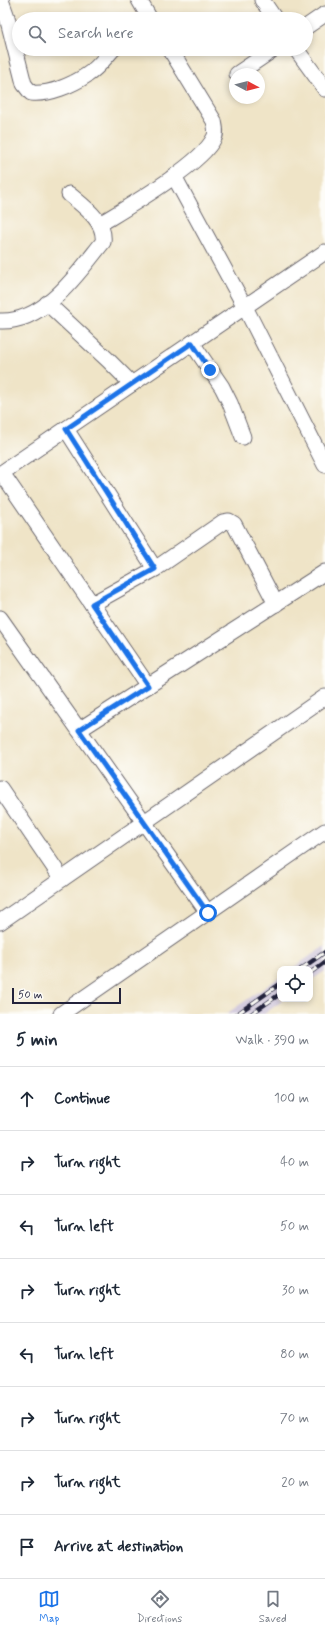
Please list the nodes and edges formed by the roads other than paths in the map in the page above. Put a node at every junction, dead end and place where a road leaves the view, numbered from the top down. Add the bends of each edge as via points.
1 (1, 0) edge
2 (262, 0) edge
3 (270, 12) edge
4 (325, 14) edge
5 (313, 22) edge
6 (12, 37) edge
7 (17, 56) edge
8 (107, 56) edge
9 (174, 56) edge
10 (264, 56) edge
11 (301, 56) edge
12 (246, 68) edge
13 (325, 88) edge
14 (174, 176) junction
15 (68, 194) dead end
16 (100, 224) junction
17 (325, 252) edge
18 (47, 303) junction
19 (245, 307) junction
20 (0, 321) edge
21 (192, 343) junction
22 (132, 384) junction
23 (66, 429) junction
24 (243, 437) dead end
25 (325, 465) edge
26 (1, 474) edge
27 (155, 569) junction
28 (325, 572) edge
29 (92, 604) junction
30 (276, 604) junction
31 (0, 618) edge
32 (148, 686) junction
33 (325, 697) edge
34 (79, 730) junction
35 (0, 788) edge
36 (144, 822) junction
37 (325, 831) edge
38 (62, 880) junction
39 (208, 913) junction
40 (0, 922) edge
41 (61, 1014) edge

1 - 6 street
2 - 3 street
4 - 5 street
7 - 8 street via 24,84 31,93 38,94 68,85 88,75
9 - 14 street via 214,120 216,128 215,138 210,145
10 - 12 street
11 - 13 street
14 - 16 street
14 - 19 street
15 - 16 street via 84,206
16 - 18 street via 103,242 60,294
17 - 19 street
18 - 20 street via 33,313
18 - 22 street
19 - 21 street
19 - 25 street
21 - 22 street
21 - 24 street via 222,387
22 - 23 street
23 - 26 street
23 - 27 street
26 - 29 street
27 - 29 street
27 - 30 street via 223,522 229,521 234,524
28 - 30 street
29 - 32 street
30 - 32 street
31 - 34 street
32 - 34 street
33 - 36 street
34 - 36 street
35 - 38 street
36 - 38 street
36 - 39 street
37 - 39 street
38 - 40 street
39 - 41 street

